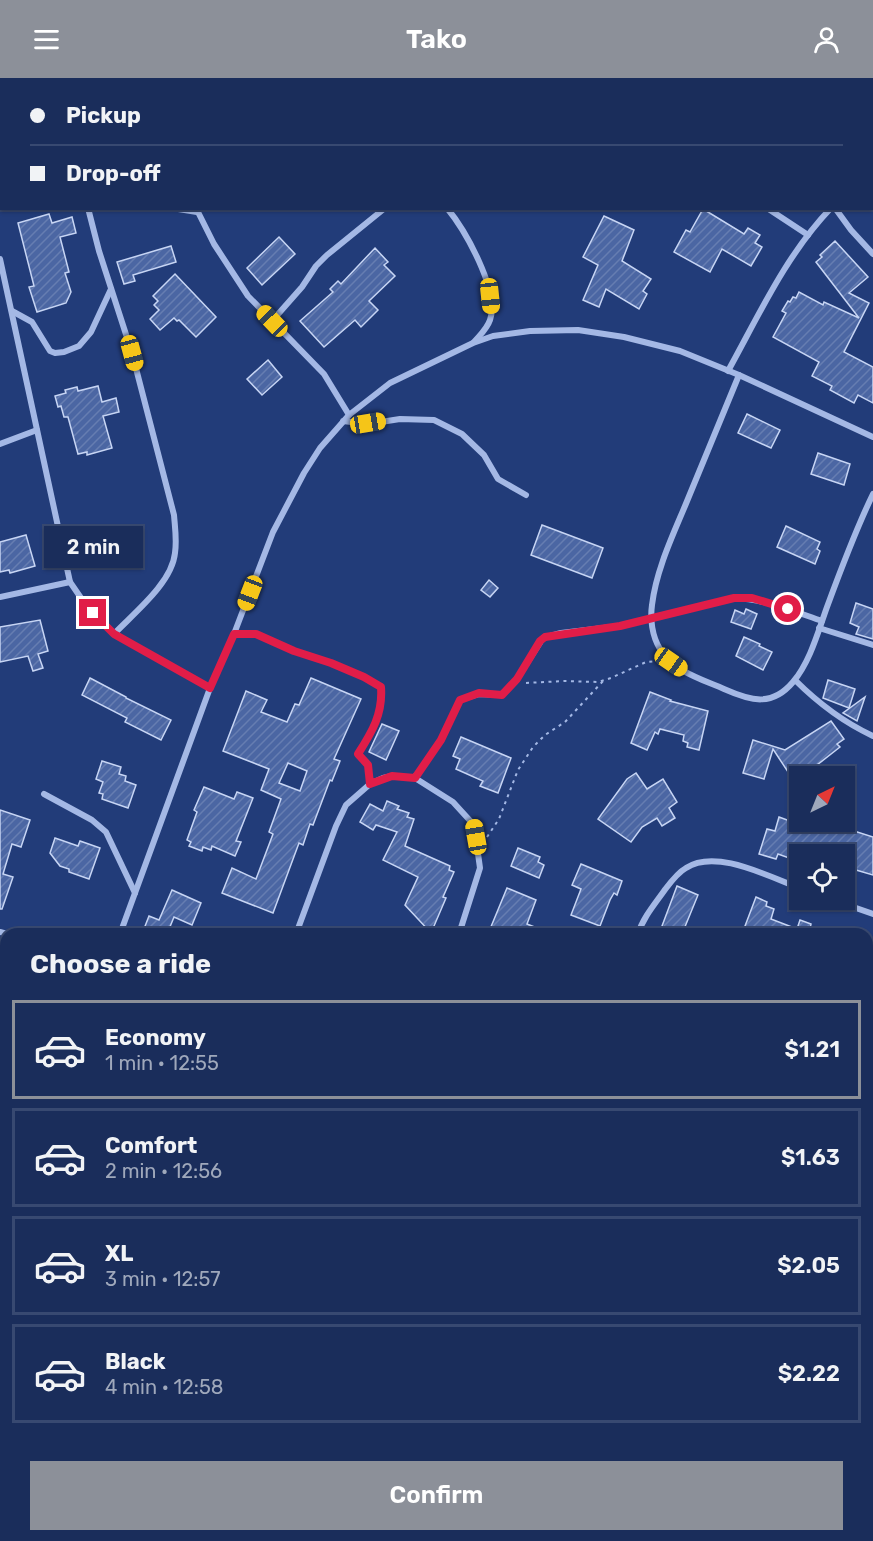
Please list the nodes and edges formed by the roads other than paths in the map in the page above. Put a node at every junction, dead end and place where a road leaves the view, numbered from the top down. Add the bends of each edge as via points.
1 (89, 210) edge
2 (197, 210) edge
3 (383, 210) edge
4 (449, 210) edge
5 (770, 210) edge
6 (829, 210) edge
7 (836, 210) edge
8 (808, 235) junction
9 (873, 254) edge
10 (0, 259) edge
11 (111, 289) junction
12 (12, 310) junction
13 (272, 321) junction
14 (473, 343) junction
15 (728, 371) junction
16 (739, 375) junction
17 (349, 415) junction
18 (344, 421) junction
19 (38, 430) junction
20 (873, 436) edge
21 (0, 444) edge
22 (873, 494) edge
23 (526, 495) dead end
24 (70, 582) junction
25 (0, 597) edge
26 (651, 617) junction
27 (821, 625) junction
28 (114, 634) junction
29 (234, 634) junction
30 (873, 645) edge
31 (795, 680) junction
32 (210, 688) junction
33 (873, 736) edge
34 (415, 778) junction
35 (370, 784) junction
36 (44, 794) dead end
37 (789, 884) edge
38 (135, 893) junction
39 (855, 908) edge
40 (873, 914) edge
41 (122, 928) edge
42 (298, 928) edge
43 (461, 928) edge
44 (641, 928) edge

1 - 11 street
2 - 13 street via 228,267
3 - 13 street via 316,266
4 - 14 street via 473,246 490,296 491,319
5 - 8 street
6 - 8 street
7 - 9 street
8 - 15 street via 783,271
10 - 12 street
11 - 12 street via 91,332 79,346 64,352 50,351 32,322
11 - 28 street via 132,353 176,533 175,555 168,573
12 - 19 street
13 - 17 street via 324,374
14 - 15 street via 530,331 578,330 680,351
14 - 17 street via 390,383
15 - 16 street
16 - 20 street
16 - 26 street via 670,541
17 - 18 street
18 - 23 street via 434,420 462,434 484,455 498,479
18 - 29 street via 320,448 273,532
19 - 21 street
19 - 24 street
22 - 27 street
24 - 25 street
24 - 28 street
26 - 27 street via 734,598 752,598
26 - 31 street via 656,641 671,662 729,691 761,700 775,698
26 - 34 street via 620,626 545,637 502,695 479,693 460,700 441,740
27 - 30 street
27 - 31 street
28 - 32 street
29 - 32 street
29 - 35 street via 256,634 381,687 382,702 372,732 358,754 368,765
31 - 33 street via 818,703
32 - 38 street
34 - 35 street via 392,776
34 - 43 street via 461,809 474,825 480,868
35 - 42 street via 350,800 336,826
36 - 38 street via 106,832
37 - 44 street via 735,863 699,862 685,868 670,883
38 - 41 street
39 - 40 street

